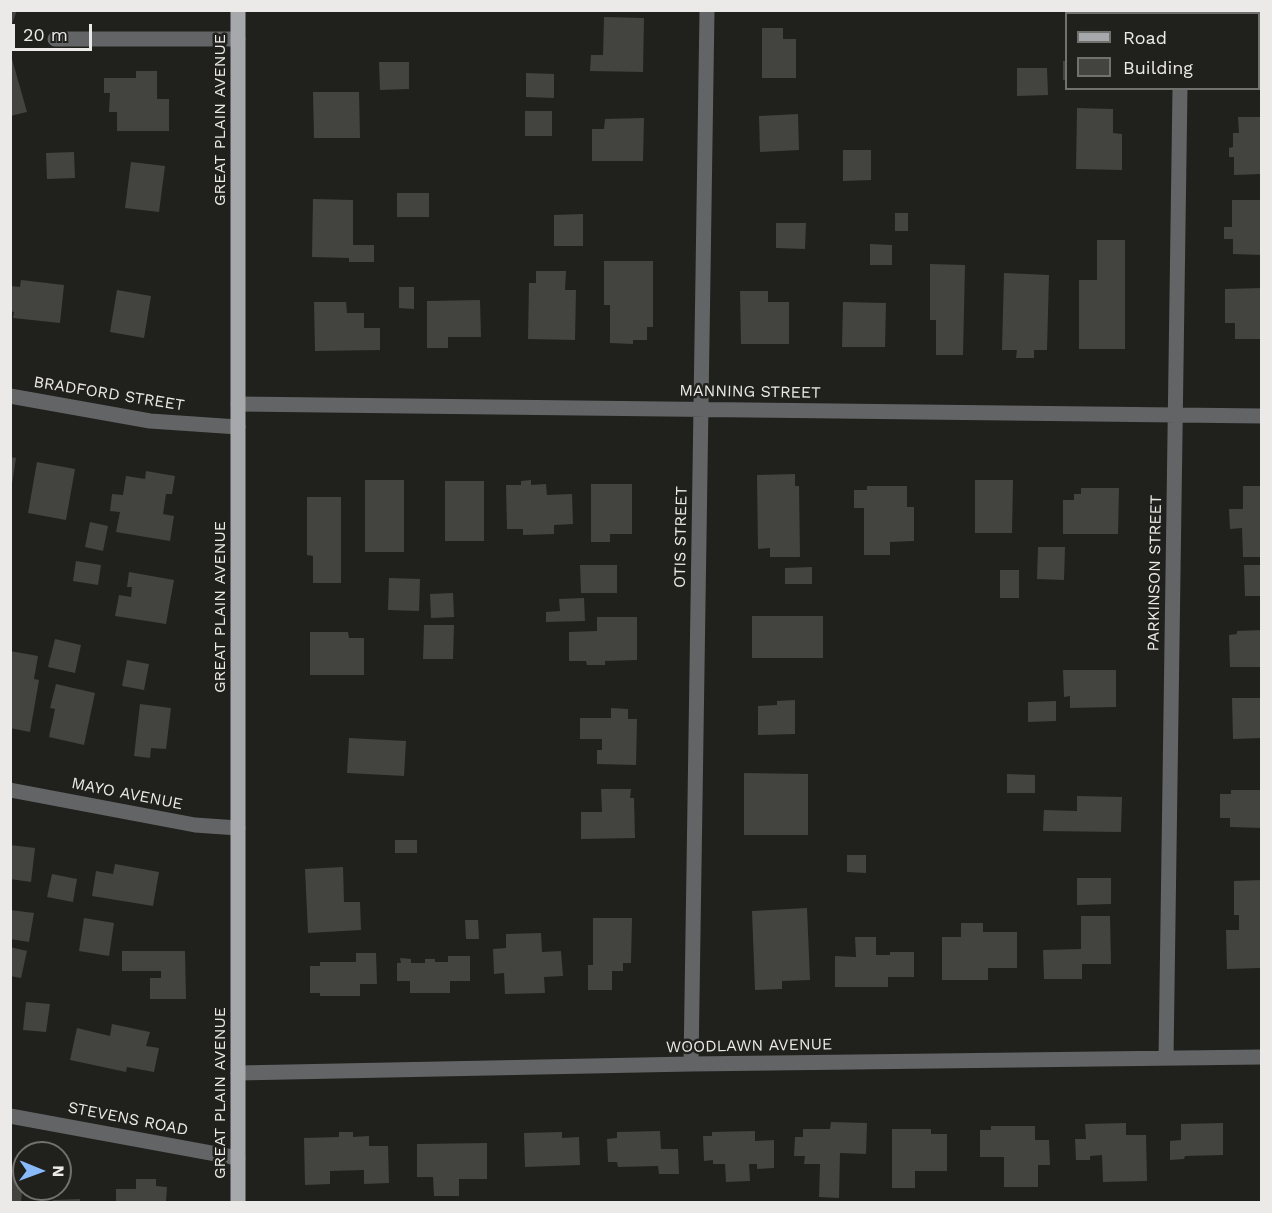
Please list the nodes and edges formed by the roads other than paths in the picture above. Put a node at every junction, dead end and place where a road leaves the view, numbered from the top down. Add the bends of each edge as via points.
1 (238, 10) edge
2 (708, 10) edge
3 (55, 39) dead end
4 (238, 39) junction
5 (1179, 90) edge
6 (10, 396) edge
7 (237, 404) junction
8 (701, 410) junction
9 (1175, 415) junction
10 (1262, 416) edge
11 (238, 427) junction
12 (10, 790) edge
13 (238, 828) junction
14 (1262, 1057) edge
15 (1166, 1058) junction
16 (691, 1064) junction
17 (238, 1073) junction
18 (10, 1116) edge
19 (238, 1158) junction
20 (238, 1203) edge

1 - 4 main road, GREAT PLAIN AVENUE
2 - 8 street, OTIS STREET
3 - 4 street
4 - 7 main road, GREAT PLAIN AVENUE
5 - 9 street, PARKINSON STREET
6 - 11 street, BRADFORD STREET via 150,421
7 - 8 street, MANNING STREET
7 - 11 main road, GREAT PLAIN AVENUE
8 - 9 street, MANNING STREET
8 - 16 street, OTIS STREET
9 - 10 street, MANNING STREET
9 - 15 street, PARKINSON STREET
11 - 13 main road, GREAT PLAIN AVENUE
12 - 13 street, MAYO AVENUE via 195,825
13 - 17 main road, GREAT PLAIN AVENUE
14 - 15 street, WOODLAWN AVENUE
15 - 16 street, WOODLAWN AVENUE
16 - 17 street, WOODLAWN AVENUE
17 - 19 main road, GREAT PLAIN AVENUE
18 - 19 street, STEVENS ROAD
19 - 20 main road, GREAT PLAIN AVENUE

